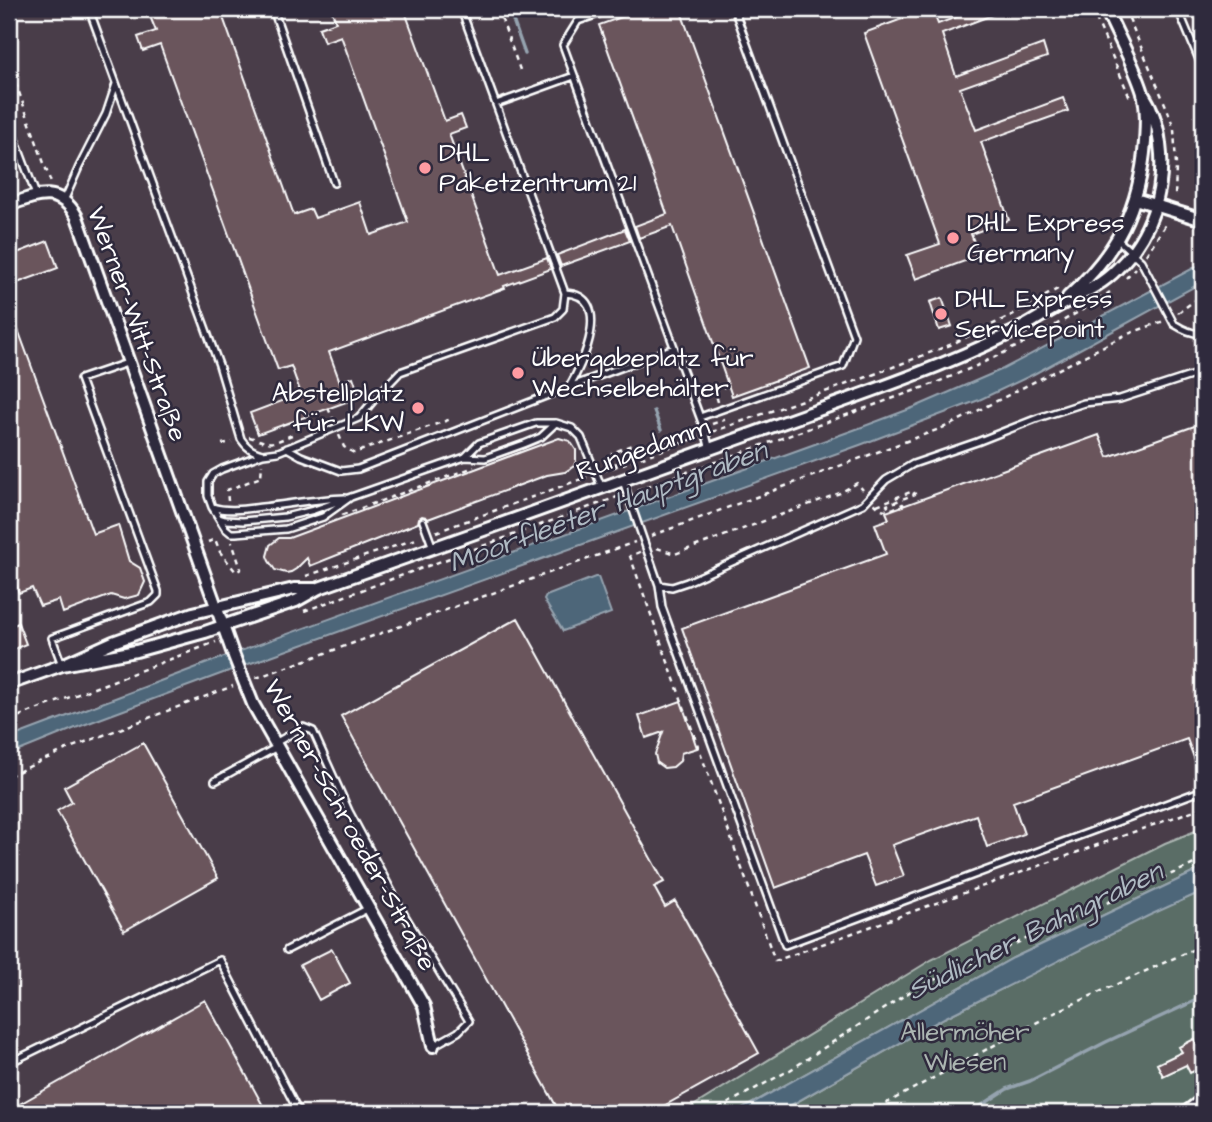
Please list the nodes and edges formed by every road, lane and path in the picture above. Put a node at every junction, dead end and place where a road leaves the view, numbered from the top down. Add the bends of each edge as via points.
1 (89, 9) edge
2 (273, 9) edge
3 (461, 9) edge
4 (498, 9) edge
5 (613, 9) edge
6 (734, 9) edge
7 (1092, 9) edge
8 (1107, 9) edge
9 (1125, 9) edge
10 (1178, 9) edge
11 (9, 64) edge
12 (1203, 69) edge
13 (520, 70) dead end
14 (574, 76) junction
15 (116, 83) junction
16 (1143, 94) junction
17 (496, 104) junction
18 (1135, 107) dead end
19 (9, 123) edge
20 (334, 183) dead end
21 (36, 196) junction
22 (60, 198) junction
23 (1135, 199) junction
24 (9, 205) edge
25 (1156, 206) junction
26 (1173, 211) junction
27 (1203, 220) edge
28 (1117, 239) junction
29 (1132, 251) junction
30 (1141, 261) junction
31 (1122, 281) dead end
32 (1060, 288) dead end
33 (1113, 289) dead end
34 (565, 293) junction
35 (1203, 293) edge
36 (1055, 308) junction
37 (1172, 318) junction
38 (1203, 333) edge
39 (674, 348) junction
40 (130, 362) junction
41 (1203, 372) edge
42 (729, 385) dead end
43 (569, 387) junction
44 (328, 408) dead end
45 (721, 410) junction
46 (700, 417) junction
47 (451, 419) dead end
48 (556, 423) junction
49 (321, 424) dead end
50 (703, 427) junction
51 (337, 429) junction
52 (297, 433) dead end
53 (705, 435) junction
54 (251, 436) dead end
55 (287, 448) junction
56 (710, 450) junction
57 (263, 454) junction
58 (465, 457) junction
59 (476, 467) dead end
60 (617, 467) junction
61 (596, 474) junction
62 (623, 481) junction
63 (602, 489) junction
64 (627, 494) junction
65 (869, 496) junction
66 (351, 497) junction
67 (876, 505) junction
68 (904, 506) dead end
69 (212, 507) junction
70 (889, 509) junction
71 (217, 516) junction
72 (335, 518) dead end
73 (423, 521) dead end
74 (428, 535) junction
75 (641, 537) junction
76 (433, 548) junction
77 (646, 550) junction
78 (306, 576) dead end
79 (659, 585) junction
80 (319, 589) junction
81 (216, 607) junction
82 (295, 614) dead end
83 (223, 626) junction
84 (228, 638) junction
85 (62, 665) junction
86 (254, 679) dead end
87 (9, 684) edge
88 (235, 685) dead end
89 (9, 719) edge
90 (276, 745) junction
91 (9, 776) edge
92 (215, 781) dead end
93 (1203, 790) edge
94 (1203, 807) edge
95 (1203, 860) edge
96 (369, 908) junction
97 (1203, 945) edge
98 (287, 950) dead end
99 (433, 1046) joint
100 (9, 1063) edge
101 (1203, 1099) edge
102 (299, 1113) edge
103 (710, 1113) edge
104 (868, 1113) edge
105 (1185, 1113) edge

1 - 15 lane
2 - 20 lane
3 - 17 lane
4 - 13 path
5 - 14 lane via 578,21 563,45
6 - 45 lane via 855,336 843,366
7 - 18 path
8 - 16 street, Rungedamm
9 - 26 path via 1174,130
10 - 12 lane
11 - 22 path, Werner-Witt-Straße
14 - 17 lane
14 - 39 lane
15 - 22 lane via 106,114
15 - 57 lane via 219,365 241,439 246,447
16 - 23 street, Rungedamm via 1144,152
16 - 25 street, Rungedamm via 1157,124 1161,155
17 - 34 lane
19 - 21 lane
21 - 22 street
21 - 24 street
22 - 40 street, Werner-Witt-Straße via 77,217
23 - 25 street
23 - 28 street, Rungedamm
25 - 26 street
25 - 29 street, Rungedamm
26 - 27 street
26 - 30 path
28 - 29 lane
28 - 36 street, Rungedamm via 1098,268
29 - 30 lane
29 - 36 street, Rungedamm via 1096,286
30 - 31 path
30 - 37 lane
32 - 53 path via 950,345
33 - 64 path via 1084,310 976,366
34 - 43 lane via 582,298 592,319 579,370
34 - 51 lane via 563,309 555,317 400,372 359,418
35 - 37 path
36 - 56 street, Rungedamm via 971,352
37 - 38 lane via 1180,328
37 - 75 path via 1125,335 950,425
39 - 43 lane
39 - 46 lane
40 - 81 street, Werner-Witt-Straße
40 - 85 lane via 80,379 158,595 151,602 52,638
41 - 65 lane via 1120,399 1084,403 913,464
42 - 45 path via 715,391
43 - 55 lane via 358,469 341,471
44 - 49 path via 333,419
45 - 46 lane
45 - 50 path via 724,420
46 - 50 lane
47 - 51 path via 354,453 344,447
48 - 58 lane via 536,423 479,443
48 - 58 lane via 524,444 485,458
48 - 61 lane via 582,437
50 - 53 lane
50 - 60 path via 645,450 634,444 612,453
51 - 55 lane
52 - 54 path via 273,442
53 - 56 lane
53 - 60 path
55 - 57 lane
56 - 62 street, Rungedamm
57 - 69 lane via 213,474 208,482
58 - 66 lane
59 - 72 path
60 - 61 path
61 - 63 lane
61 - 74 path
62 - 63 street, Rungedamm
62 - 64 lane
63 - 76 street, Rungedamm
64 - 75 lane
64 - 82 path
65 - 67 path
65 - 77 path via 857,483 675,554
65 - 79 lane via 863,504 687,582
66 - 69 lane via 229,510
66 - 71 lane via 285,517 230,521
66 - 71 lane via 323,517 244,534 231,533
67 - 70 path
67 - 70 path via 915,494 887,505
68 - 70 path
69 - 71 lane
73 - 74 lane
74 - 76 lane
74 - 78 path
75 - 77 lane
75 - 86 path
76 - 80 street, Rungedamm
77 - 79 lane
77 - 94 path via 630,556 775,961
79 - 93 lane via 662,607 785,945
80 - 81 street, Rungedamm via 294,589
80 - 83 street, Rungedamm
81 - 83 street, Werner-Witt-Straße
81 - 85 street, Rungedamm via 113,642
83 - 84 street, Werner-Schroeder-Straße
83 - 85 street, Rungedamm via 136,652
84 - 89 path
84 - 90 street, Werner-Schroeder-Straße via 253,704
85 - 87 street, Rungedamm
88 - 91 path via 66,749
90 - 92 lane
90 - 96 street, Werner-Schroeder-Straße
90 - 99 lane via 303,727 313,731 392,891 469,1021
95 - 103 path via 914,989 790,1070
96 - 98 lane
96 - 99 street, Werner-Schroeder-Straße via 424,1006
97 - 104 path via 1060,1010
100 - 102 lane via 220,960
101 - 105 street

